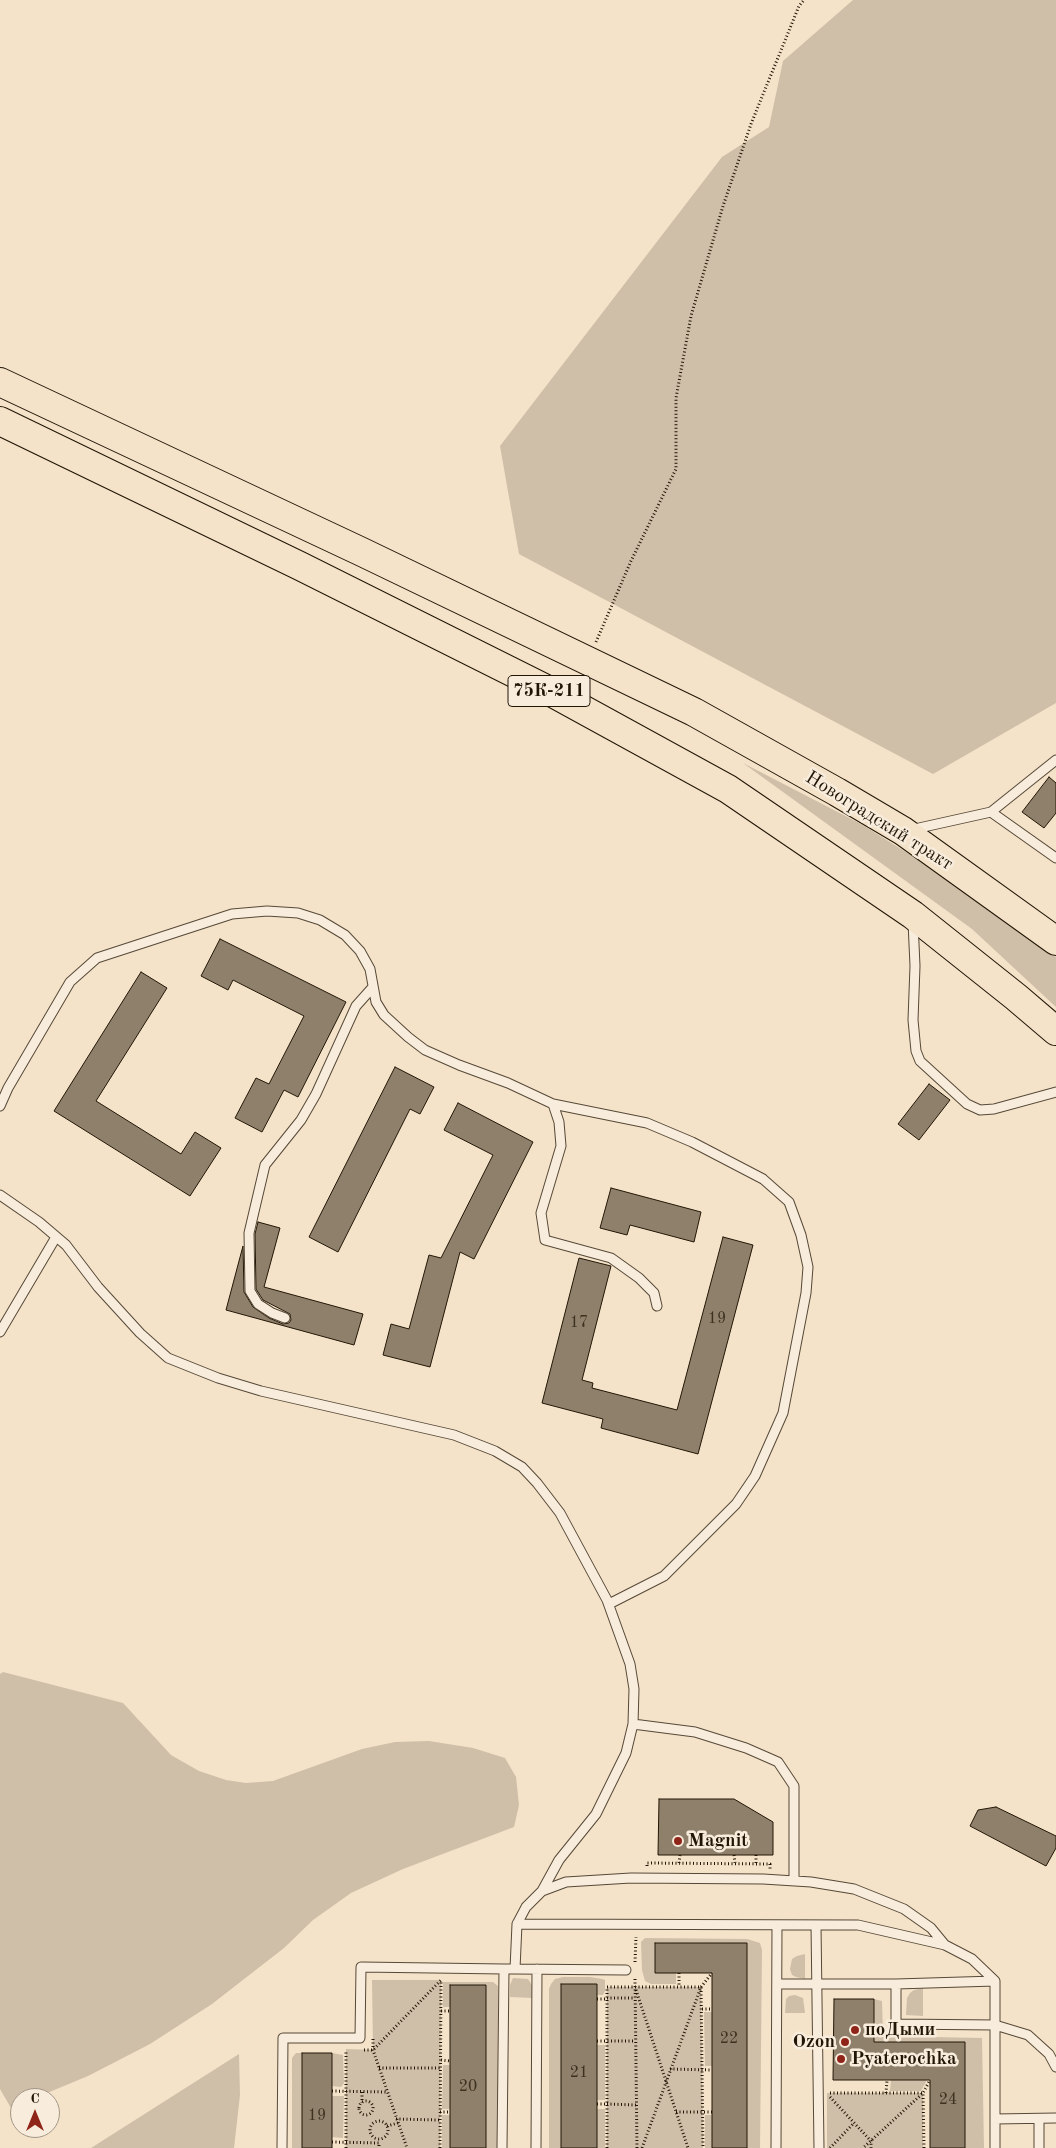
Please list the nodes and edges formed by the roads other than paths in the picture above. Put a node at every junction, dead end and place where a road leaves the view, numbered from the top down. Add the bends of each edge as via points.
1 (0, 382) edge
2 (0, 421) edge
3 (1056, 760) edge
4 (992, 812) junction
5 (903, 831) junction
6 (1056, 858) edge
7 (913, 915) junction
8 (1056, 941) edge
9 (373, 987) junction
10 (1056, 1031) edge
11 (1056, 1092) edge
12 (553, 1104) junction
13 (0, 1106) edge
14 (0, 1195) edge
15 (56, 1237) junction
16 (657, 1306) dead end
17 (285, 1318) dead end
18 (0, 1332) edge
19 (609, 1604) junction
20 (633, 1724) junction
21 (794, 1881) junction
22 (542, 1891) junction
23 (517, 1924) junction
24 (777, 1925) junction
25 (816, 1925) junction
26 (945, 1945) junction
27 (504, 1969) junction
28 (515, 1969) junction
29 (537, 1969) junction
30 (626, 1970) dead end
31 (995, 1980) junction
32 (777, 1984) junction
33 (896, 1984) junction
34 (817, 1985) junction
35 (994, 2025) junction
36 (1056, 2067) edge
37 (1056, 2118) edge
38 (1039, 2119) junction
39 (995, 2120) junction
40 (282, 2148) edge
41 (502, 2148) edge
42 (536, 2148) edge
43 (776, 2148) edge
44 (819, 2148) edge
45 (995, 2148) edge
46 (1039, 2148) edge

1 - 5 main road, Новоградский тракт / 75К-211 via 694,712
2 - 7 main road, 75К-211 via 542,687 728,788
3 - 4 lane
4 - 5 lane
4 - 6 lane
5 - 8 main road, Новоградский тракт
7 - 10 main road, 75К-211
7 - 11 lane via 913,1020 920,1061 967,1104 980,1110
9 - 12 lane via 376,1002 384,1015 425,1050
9 - 13 lane via 370,968 345,935 320,920 298,913 232,914 172,932 97,958 70,982
9 - 17 lane via 356,1006 301,1120 265,1165 249,1233 250,1291 258,1304
12 - 16 lane via 559,1122 561,1146 541,1214 545,1240 611,1258 654,1293
12 - 19 lane via 647,1124 692,1142 763,1179 789,1202 808,1267 792,1373 782,1413 756,1476 736,1504 664,1576
14 - 15 lane
15 - 18 lane
15 - 19 lane via 134,1327 168,1358 261,1391 454,1435 495,1451 522,1468 538,1483 560,1513
19 - 20 lane via 630,1664 634,1689
20 - 21 lane via 695,1732 778,1762 794,1786
20 - 22 lane via 626,1753 596,1814 559,1860
21 - 22 lane via 632,1878 566,1882
21 - 26 lane via 854,1890 904,1909 931,1928
22 - 23 lane via 526,1907
23 - 24 lane
23 - 28 lane
24 - 25 lane
24 - 32 lane
25 - 26 lane via 858,1925
25 - 34 lane
26 - 31 lane via 972,1959
27 - 28 lane
27 - 40 lane via 361,1967 360,2038 283,2038
27 - 41 lane
28 - 29 lane
29 - 30 lane
29 - 42 lane
31 - 33 lane
31 - 35 lane
32 - 34 lane
32 - 43 lane
33 - 34 lane
33 - 35 lane via 896,2024
34 - 44 lane
35 - 36 lane via 1028,2036 1050,2054
35 - 39 lane
37 - 38 lane
38 - 39 lane
38 - 46 lane
39 - 45 lane

